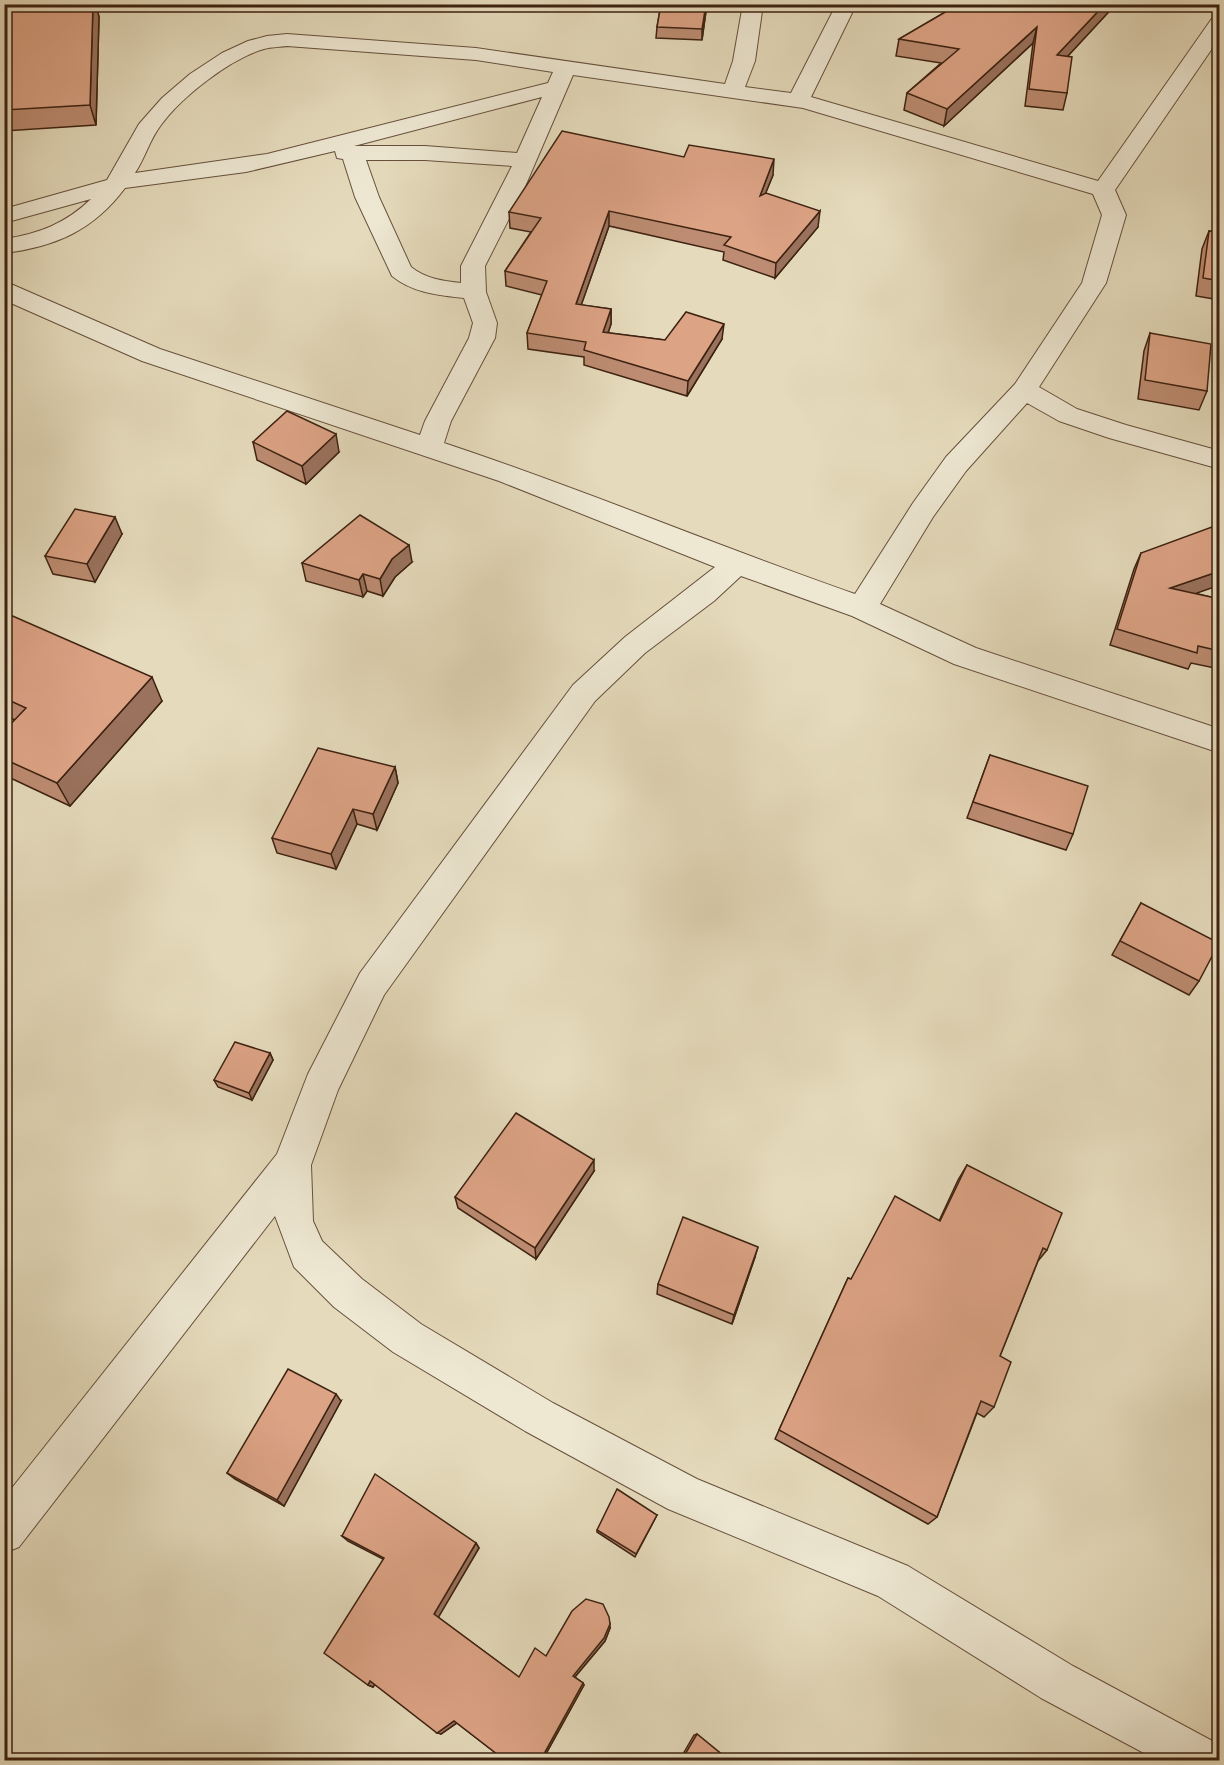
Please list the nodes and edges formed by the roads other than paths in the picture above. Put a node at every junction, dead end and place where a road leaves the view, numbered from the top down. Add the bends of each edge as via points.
1 (753, 4) edge
2 (842, 13) dead end
3 (1220, 21) edge
4 (562, 76) junction
5 (733, 91) junction
6 (798, 101) junction
7 (311, 150) junction
8 (352, 153) junction
9 (525, 160) junction
10 (116, 183) junction
11 (1103, 190) junction
12 (4, 216) edge
13 (4, 246) edge
14 (4, 289) edge
15 (474, 292) junction
16 (1024, 390) junction
17 (429, 448) junction
18 (1220, 460) edge
19 (737, 564) junction
20 (862, 608) junction
21 (1220, 741) edge
22 (292, 1165) junction
23 (4, 1532) edge
24 (1202, 1761) edge

1 - 5 street via 744,61
2 - 6 street
3 - 11 street
4 - 5 street
4 - 7 street
4 - 9 street
4 - 10 street via 476,54 287,40 256,44 200,78 165,107 150,123
5 - 6 street
6 - 11 street
7 - 8 street
7 - 10 street via 244,166
8 - 9 street
8 - 15 street via 367,197 401,271 433,287
9 - 15 street via 473,266
10 - 12 street
10 - 13 street via 86,218 54,237
11 - 16 street via 1114,215 1094,284
14 - 17 street via 151,355
15 - 17 street via 485,323 482,338 438,421
16 - 18 street via 1068,415
16 - 20 street via 956,464
17 - 19 street via 509,474
19 - 20 street
19 - 22 street via 635,645 584,693 372,984 321,1086
20 - 21 street via 965,656
22 - 23 street
22 - 24 street via 294,1221 308,1254 348,1293 407,1338 539,1417 683,1494 893,1581 1058,1682

